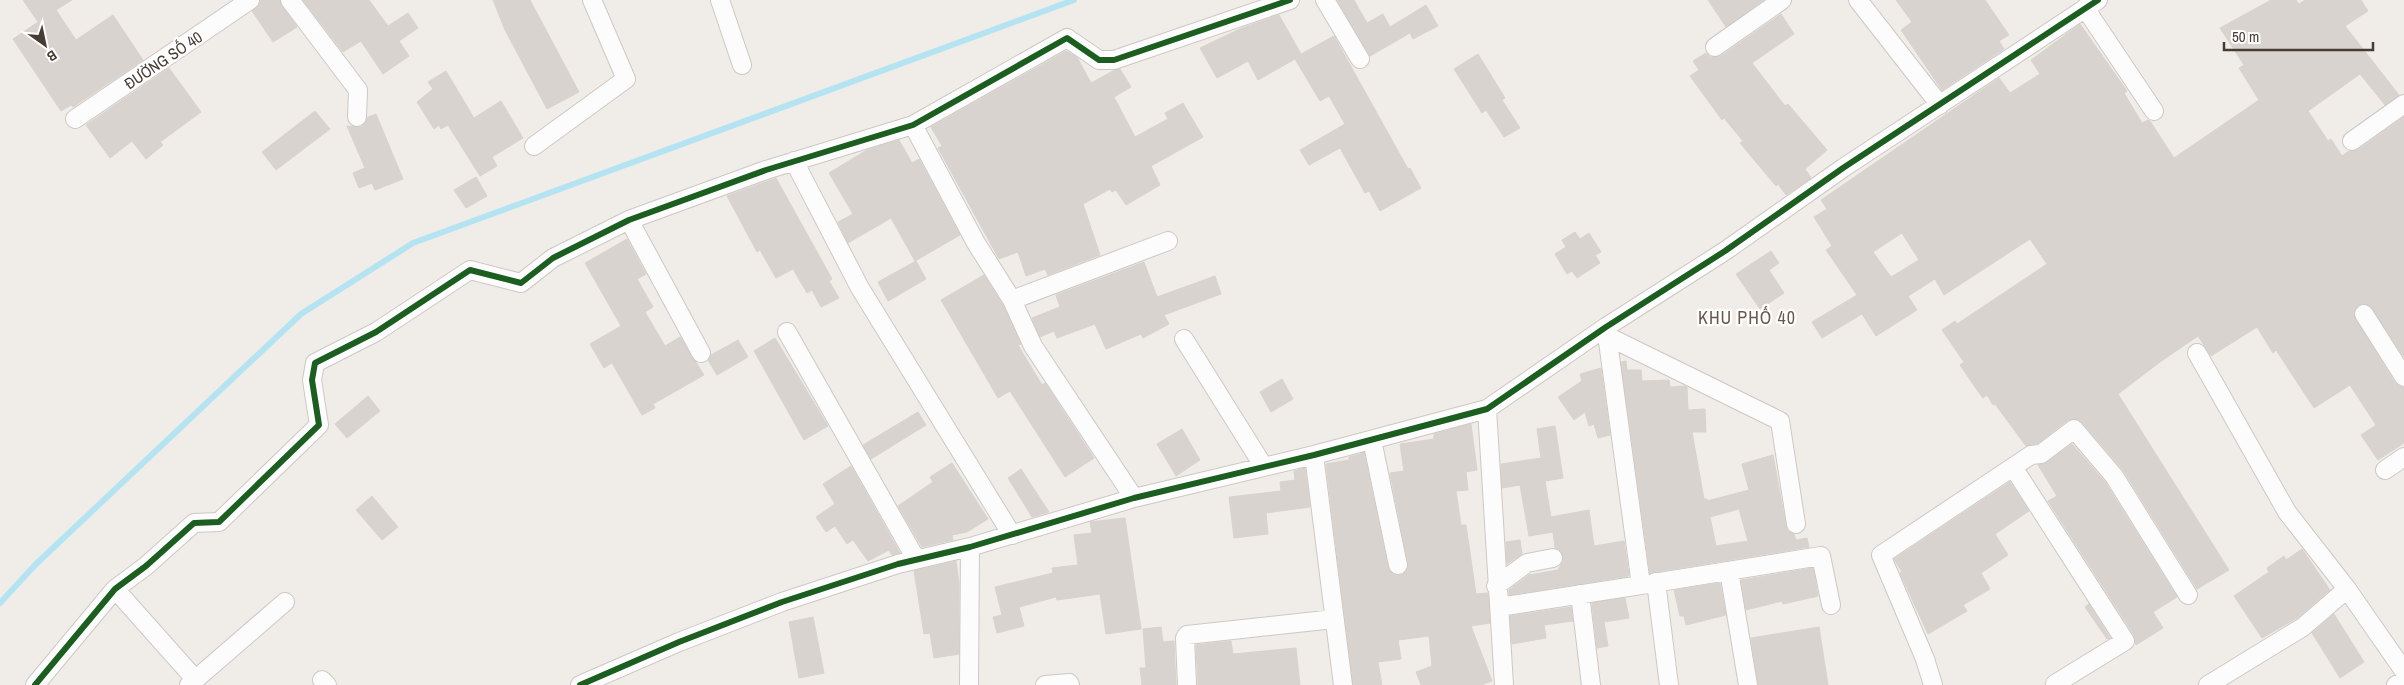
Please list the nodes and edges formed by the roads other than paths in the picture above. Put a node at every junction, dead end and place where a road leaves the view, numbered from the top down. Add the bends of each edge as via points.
1 (250, 0) edge
2 (290, 0) edge
3 (592, 0) edge
4 (720, 0) edge
5 (1290, 0) edge
6 (1325, 0) edge
7 (1782, 0) edge
8 (1858, 0) edge
9 (2094, 2) edge
10 (1715, 47) dead end
11 (1360, 59) dead end
12 (742, 65) dead end
13 (2404, 104) edge
14 (1940, 105) junction
15 (2154, 111) dead end
16 (357, 117) dead end
17 (75, 119) dead end
18 (913, 125) junction
19 (2352, 141) dead end
20 (534, 146) dead end
21 (794, 161) junction
22 (629, 220) junction
23 (1168, 241) dead end
24 (1012, 300) junction
25 (2364, 314) dead end
26 (788, 332) dead end
27 (1607, 332) junction
28 (1184, 339) dead end
29 (702, 353) dead end
30 (2197, 353) dead end
31 (2404, 377) edge
32 (1487, 409) junction
33 (1372, 440) junction
34 (1314, 455) junction
35 (2404, 457) edge
36 (1264, 467) junction
37 (2013, 467) junction
38 (2385, 470) dead end
39 (1134, 498) junction
40 (1796, 524) dead end
41 (1012, 534) junction
42 (970, 547) junction
43 (1553, 558) dead end
44 (916, 559) junction
45 (1398, 564) dead end
46 (1729, 571) junction
47 (1649, 584) junction
48 (1496, 586) junction
49 (115, 589) junction
50 (2347, 589) junction
51 (1580, 594) junction
52 (2188, 595) dead end
53 (285, 602) dead end
54 (1831, 605) dead end
55 (1499, 607) junction
56 (1334, 619) junction
57 (2404, 671) edge
58 (192, 682) edge
59 (2404, 682) edge
60 (2055, 684) dead end
61 (35, 685) edge
62 (580, 685) edge
63 (969, 685) edge
64 (1044, 685) edge
65 (1070, 685) edge
66 (1188, 685) edge
67 (1343, 685) edge
68 (1504, 685) edge
69 (1591, 685) edge
70 (1669, 685) edge
71 (1748, 685) edge
72 (1933, 685) edge
73 (2208, 685) edge
74 (2396, 685) edge

1 - 17 street, ĐƯỜNG SỐ 40
2 - 16 street via 358,90
3 - 20 street via 626,79
4 - 12 street
5 - 18 street via 1114,60 1099,60 1067,38
6 - 11 street
7 - 10 street
8 - 14 street
9 - 14 street
9 - 15 street
13 - 19 street
14 - 27 street
18 - 21 street
18 - 24 street via 976,243
21 - 22 street
21 - 41 street via 860,288
22 - 29 street
22 - 49 street via 552,258 521,282 470,270 376,332 315,363 312,380 319,425 219,522 194,523
23 - 24 street
24 - 39 street via 1033,346
25 - 31 street
26 - 44 street
27 - 32 street
27 - 40 street via 1780,421
27 - 47 street
28 - 36 street
30 - 50 street via 2287,512
32 - 33 street
32 - 48 street
33 - 34 street
33 - 45 street
34 - 36 street
34 - 56 street
35 - 38 street
36 - 39 street
37 - 52 street via 2031,455 2041,454 2074,429 2114,476
37 - 60 street via 2126,641
37 - 72 street via 1881,555 1919,643
39 - 41 street
41 - 42 street
42 - 44 street
42 - 63 street
43 - 48 street via 1527,564
44 - 62 street via 782,602
46 - 47 street
46 - 54 street via 1821,556
46 - 71 street
47 - 51 street
47 - 70 street
48 - 55 street
49 - 58 street
49 - 61 street
50 - 57 street
50 - 73 street via 2303,627
51 - 55 street
51 - 69 street
53 - 58 street
55 - 68 street
56 - 66 street via 1186,635
56 - 67 street
59 - 74 street
64 - 65 street

